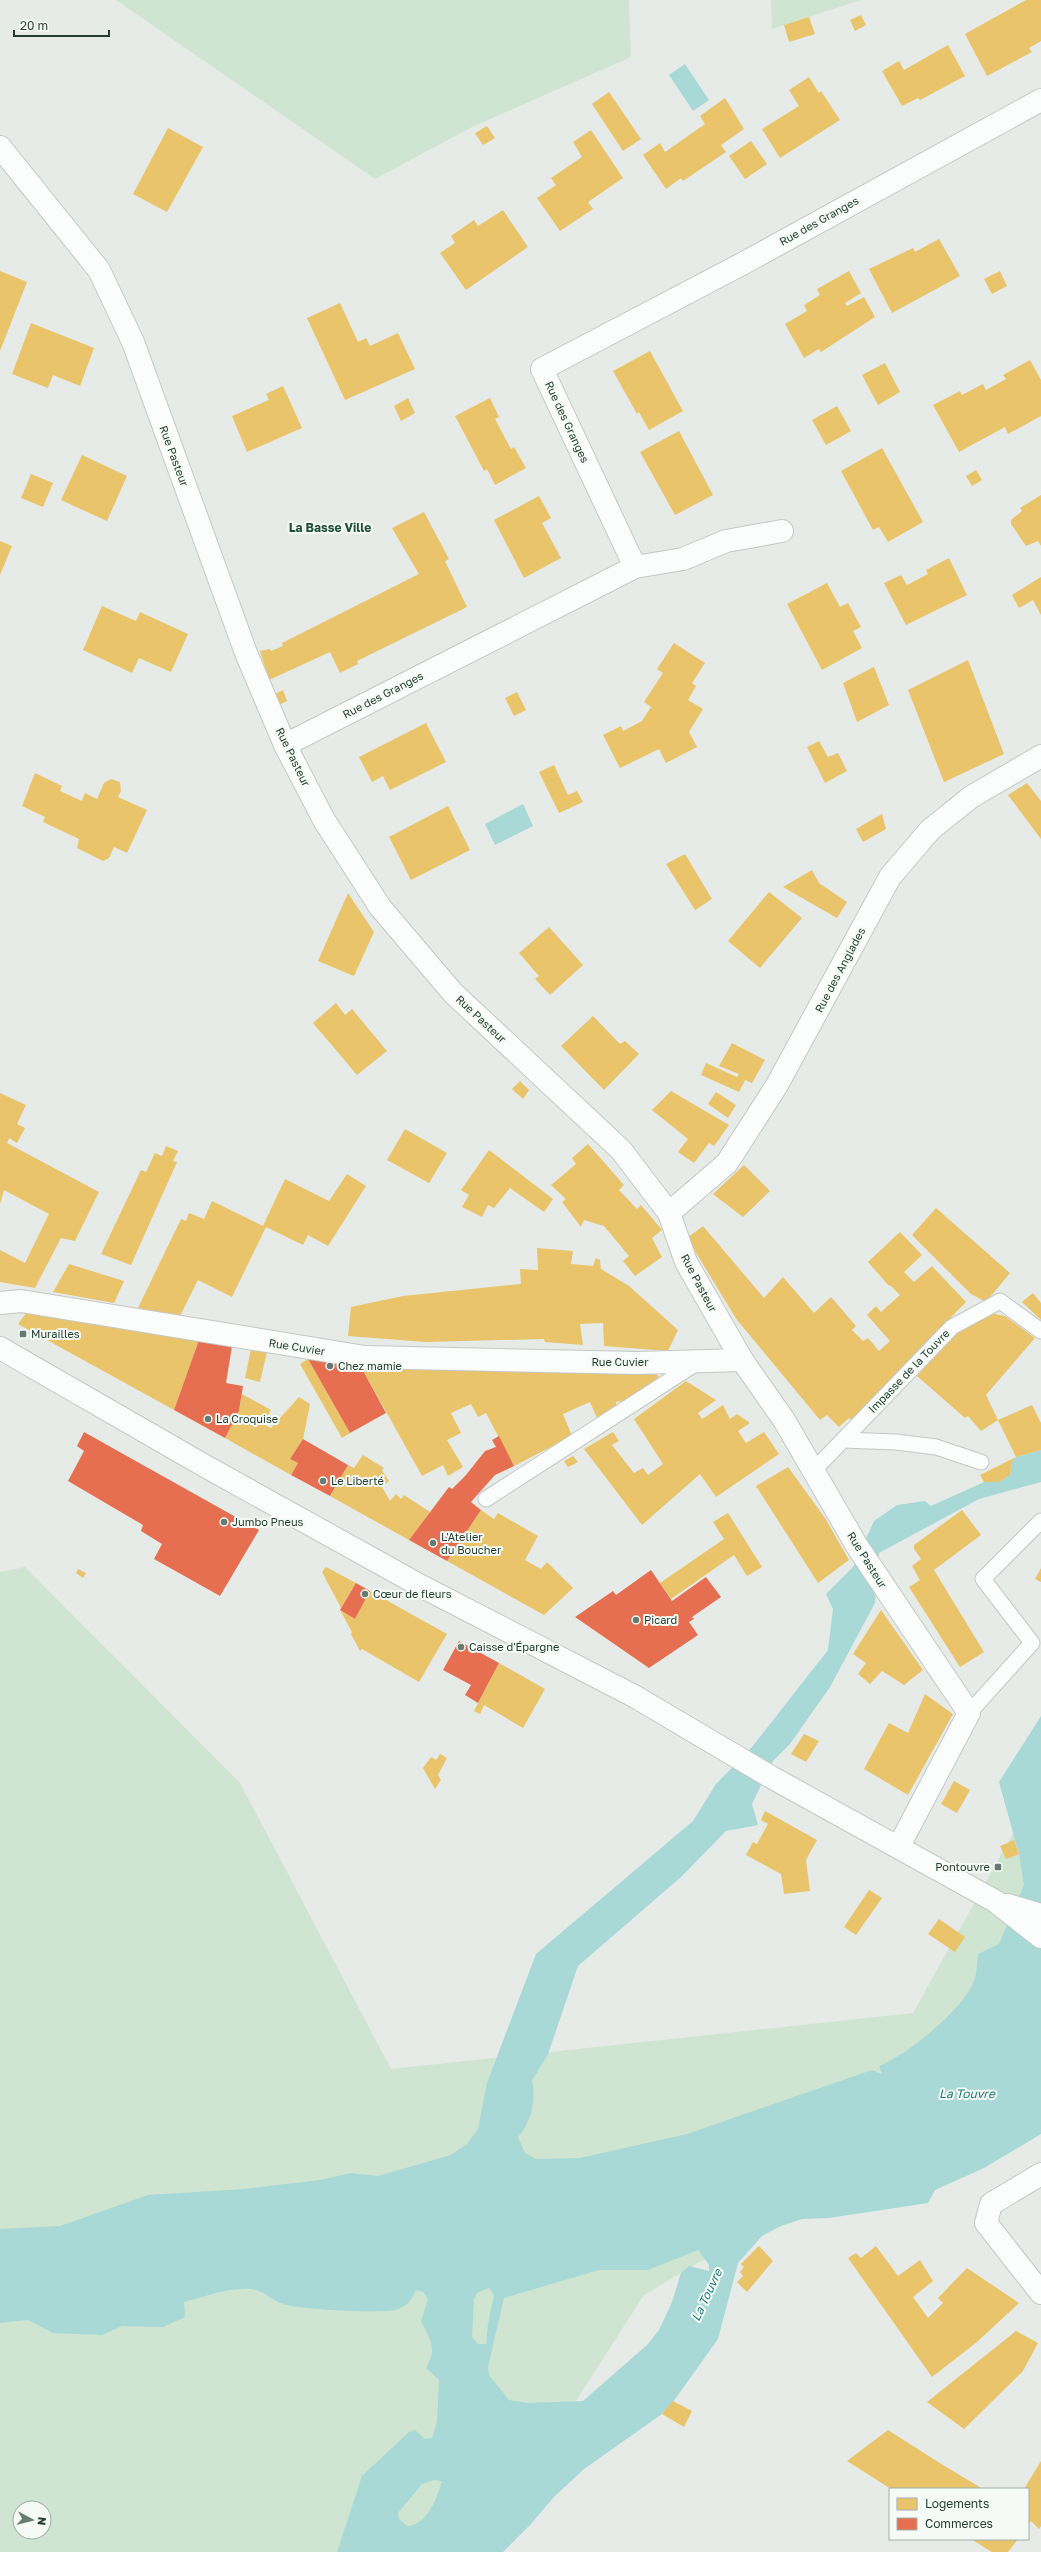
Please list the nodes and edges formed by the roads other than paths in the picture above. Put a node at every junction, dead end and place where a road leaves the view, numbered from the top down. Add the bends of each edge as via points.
1 (1041, 100) edge
2 (0, 147) edge
3 (782, 531) dead end
4 (635, 567) junction
5 (285, 744) junction
6 (1041, 756) edge
7 (669, 1214) junction
8 (0, 1303) edge
9 (1041, 1331) edge
10 (0, 1348) edge
11 (742, 1360) junction
12 (698, 1362) junction
13 (843, 1440) junction
14 (981, 1462) dead end
15 (814, 1470) junction
16 (486, 1499) dead end
17 (1041, 1521) edge
18 (969, 1713) junction
19 (899, 1846) junction
20 (995, 1901) junction
21 (1041, 1915) edge
22 (1041, 1937) edge
23 (1041, 2174) edge
24 (1041, 2293) edge

1 - 4 street, Rue des Granges via 742,264 542,369
2 - 5 street, Rue Pasteur via 99,270 133,342 246,653
3 - 4 street via 726,541 683,558
4 - 5 street, Rue des Granges
5 - 7 street, Rue Pasteur via 324,820 380,907 453,993 621,1150
6 - 7 street, Rue des Anglades via 971,797 930,830 890,877 777,1085 727,1163
7 - 11 street, Rue Pasteur via 686,1262
8 - 12 street, Rue Cuvier via 21,1301 365,1357
9 - 13 lane, Impasse de la Touvre via 1000,1301 952,1327
10 - 19 street via 421,1586 634,1696 771,1776
11 - 12 street, Rue Cuvier
11 - 15 street, Rue Pasteur via 784,1420
12 - 16 lane
13 - 14 lane via 936,1447
13 - 15 lane
15 - 18 street, Rue Pasteur via 858,1546
17 - 18 lane via 983,1579 1032,1643
18 - 19 street
19 - 20 street
20 - 21 street
20 - 22 street
23 - 24 street via 991,2204 986,2224

